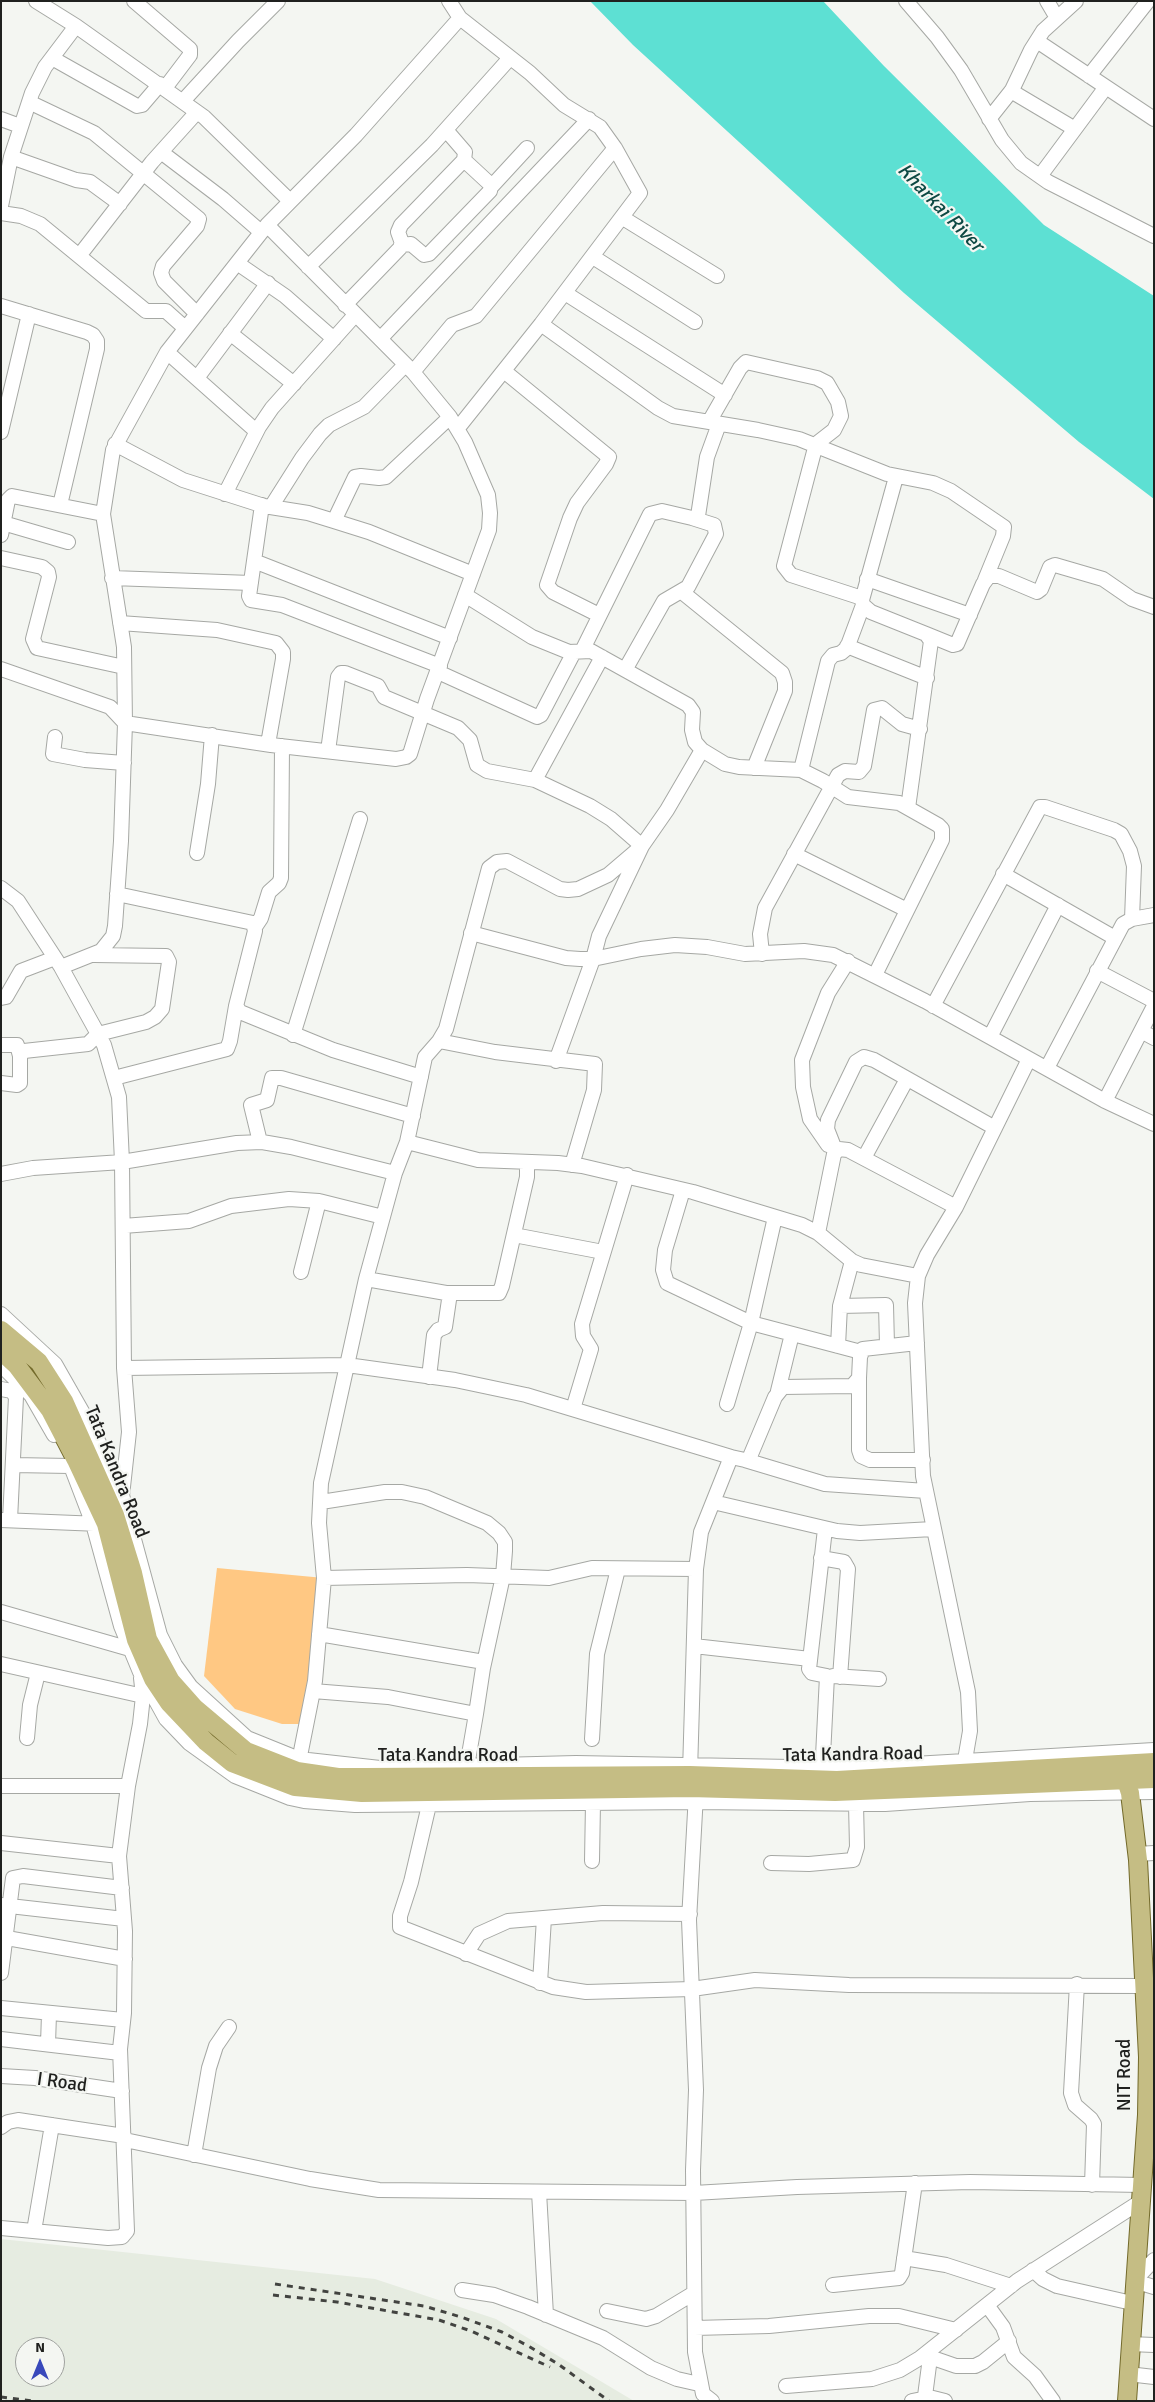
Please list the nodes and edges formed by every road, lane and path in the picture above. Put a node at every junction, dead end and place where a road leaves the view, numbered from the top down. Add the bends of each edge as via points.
1 (36, 1) edge
2 (134, 1) edge
3 (278, 1) edge
4 (448, 1) edge
5 (906, 1) edge
6 (1047, 1) edge
7 (1076, 1) edge
8 (1148, 1) edge
9 (460, 18) junction
10 (1057, 18) junction
11 (76, 26) junction
12 (1037, 40) junction
13 (52, 58) junction
14 (510, 58) junction
15 (1089, 76) junction
16 (162, 86) junction
17 (1106, 87) junction
18 (1011, 91) junction
19 (184, 101) junction
20 (28, 102) junction
21 (197, 112) junction
22 (1, 119) edge
23 (589, 119) junction
24 (989, 119) junction
25 (1154, 119) edge
26 (20, 126) junction
27 (1074, 129) junction
28 (446, 130) junction
29 (527, 148) dead end
30 (615, 148) junction
31 (161, 152) junction
32 (11, 157) junction
33 (464, 160) junction
34 (142, 175) junction
35 (1040, 176) junction
36 (3, 183) edge
37 (492, 186) junction
38 (290, 201) junction
39 (120, 204) junction
40 (1, 206) edge
41 (1, 213) edge
42 (623, 218) junction
43 (264, 229) junction
44 (1154, 236) edge
45 (402, 245) junction
46 (79, 256) junction
47 (593, 257) junction
48 (237, 262) junction
49 (308, 266) junction
50 (717, 276) dead end
51 (268, 283) junction
52 (565, 293) junction
53 (1, 306) edge
54 (350, 310) junction
55 (29, 314) junction
56 (197, 314) junction
57 (695, 322) dead end
58 (542, 324) junction
59 (186, 328) junction
60 (230, 333) junction
61 (380, 339) junction
62 (334, 340) junction
63 (167, 352) junction
64 (409, 368) junction
65 (504, 371) junction
66 (197, 378) junction
67 (7, 382) edge
68 (294, 384) junction
69 (725, 394) junction
70 (454, 422) junction
71 (714, 423) junction
72 (2, 424) edge
73 (256, 431) junction
74 (115, 444) junction
75 (816, 444) junction
76 (896, 477) junction
77 (7, 494) edge
78 (225, 494) junction
79 (60, 505) junction
80 (267, 506) junction
81 (103, 514) junction
82 (692, 518) junction
83 (334, 521) junction
84 (2, 529) edge
85 (68, 542) dead end
86 (1, 558) edge
87 (254, 561) junction
88 (473, 574) junction
89 (112, 578) junction
90 (867, 579) junction
91 (985, 580) junction
92 (251, 583) junction
93 (682, 592) junction
94 (466, 595) junction
95 (863, 602) junction
96 (1154, 607) edge
97 (599, 615) junction
98 (970, 615) junction
99 (120, 623) junction
100 (926, 634) junction
101 (450, 638) junction
102 (847, 646) junction
103 (578, 652) junction
104 (602, 656) junction
105 (124, 667) junction
106 (439, 669) junction
107 (625, 670) junction
108 (2, 673) edge
109 (927, 678) junction
110 (423, 712) junction
111 (125, 724) junction
112 (920, 729) junction
113 (212, 735) junction
114 (55, 737) dead end
115 (275, 745) junction
116 (702, 750) junction
117 (328, 751) junction
118 (124, 763) junction
119 (754, 768) junction
120 (801, 770) junction
121 (535, 780) junction
122 (831, 786) junction
123 (908, 808) junction
124 (360, 819) dead end
125 (642, 846) junction
126 (197, 853) dead end
127 (794, 854) junction
128 (1004, 874) junction
129 (1, 888) edge
130 (117, 894) junction
131 (1058, 905) junction
132 (907, 910) junction
133 (1154, 916) edge
134 (1132, 919) junction
135 (255, 927) junction
136 (472, 933) junction
137 (1115, 938) junction
138 (762, 954) junction
139 (94, 955) junction
140 (593, 959) junction
141 (848, 961) junction
142 (58, 962) junction
143 (1097, 971) junction
144 (875, 974) junction
145 (8, 977) edge
146 (1, 998) edge
147 (1154, 1001) edge
148 (236, 1006) junction
149 (933, 1006) junction
150 (1154, 1006) edge
151 (1141, 1031) junction
152 (98, 1034) junction
153 (293, 1035) junction
154 (990, 1037) junction
155 (1154, 1038) edge
156 (439, 1041) junction
157 (1, 1045) edge
158 (20, 1056) junction
159 (1029, 1059) junction
160 (556, 1061) junction
161 (1046, 1068) junction
162 (421, 1077) junction
163 (114, 1078) junction
164 (907, 1079) junction
165 (1, 1083) edge
166 (1105, 1101) junction
167 (412, 1116) junction
168 (1154, 1124) edge
169 (995, 1128) junction
170 (260, 1142) junction
171 (407, 1142) junction
172 (835, 1153) junction
173 (864, 1158) junction
174 (122, 1162) junction
175 (527, 1162) junction
176 (572, 1165) junction
177 (1, 1174) edge
178 (395, 1174) junction
179 (627, 1175) junction
180 (684, 1190) junction
181 (319, 1201) junction
182 (956, 1207) junction
183 (383, 1217) junction
184 (775, 1217) junction
185 (123, 1226) junction
186 (818, 1232) junction
187 (514, 1235) junction
188 (603, 1252) junction
189 (852, 1261) junction
190 (301, 1272) dead end
191 (918, 1276) junction
192 (366, 1279) junction
193 (450, 1293) junction
194 (840, 1306) junction
195 (1, 1314) edge
196 (751, 1323) junction
197 (1, 1330) edge
198 (792, 1334) junction
199 (917, 1343) junction
200 (887, 1345) junction
201 (838, 1346) junction
202 (1, 1351) edge
203 (861, 1352) junction
204 (1, 1365) edge
205 (346, 1365) junction
206 (124, 1368) junction
207 (429, 1377) junction
208 (859, 1378) junction
209 (1, 1389) edge
210 (778, 1391) junction
211 (727, 1404) dead end
212 (573, 1409) junction
213 (731, 1457) junction
214 (745, 1460) junction
215 (923, 1460) junction
216 (13, 1465) junction
217 (70, 1466) junction
218 (926, 1491) junction
219 (122, 1495) junction
220 (321, 1502) junction
221 (713, 1502) junction
222 (6, 1520) edge
223 (105, 1521) junction
224 (824, 1529) junction
225 (934, 1529) junction
226 (821, 1558) junction
227 (618, 1569) junction
228 (696, 1569) junction
229 (503, 1576) junction
230 (324, 1578) junction
231 (1, 1612) edge
232 (319, 1634) junction
233 (133, 1644) junction
234 (694, 1646) junction
235 (810, 1659) junction
236 (484, 1662) junction
237 (1, 1664) edge
238 (140, 1672) junction
239 (38, 1673) junction
240 (833, 1676) junction
241 (879, 1680) dead end
242 (313, 1691) junction
243 (143, 1696) junction
244 (476, 1714) junction
245 (27, 1738) dead end
246 (592, 1739) dead end
247 (1154, 1750) edge
248 (1120, 1757) junction
249 (965, 1760) junction
250 (1154, 1762) edge
251 (467, 1766) junction
252 (822, 1773) junction
253 (295, 1778) junction
254 (1154, 1779) edge
255 (692, 1784) junction
256 (1, 1786) edge
257 (128, 1786) junction
258 (1128, 1787) junction
259 (1154, 1792) edge
260 (593, 1803) junction
261 (428, 1804) junction
262 (856, 1804) junction
263 (1, 1843) edge
264 (1146, 1854) edge
265 (119, 1856) junction
266 (592, 1861) dead end
267 (771, 1863) dead end
268 (122, 1888) junction
269 (5, 1906) edge
270 (690, 1914) junction
271 (544, 1918) junction
272 (124, 1919) junction
273 (4, 1937) edge
274 (466, 1954) junction
275 (125, 1959) junction
276 (1, 1973) edge
277 (540, 1983) junction
278 (1077, 1984) junction
279 (1143, 1986) junction
280 (692, 1989) junction
281 (1, 2008) edge
282 (49, 2014) junction
283 (123, 2020) junction
284 (228, 2027) dead end
285 (1, 2039) edge
286 (48, 2044) junction
287 (120, 2053) junction
288 (1151, 2057) edge
289 (1, 2076) edge
290 (122, 2091) junction
291 (52, 2125) junction
292 (1, 2127) edge
293 (124, 2138) junction
294 (194, 2155) junction
295 (915, 2183) junction
296 (1092, 2185) junction
297 (538, 2192) junction
298 (694, 2193) junction
299 (1141, 2194) junction
300 (1, 2228) edge
301 (34, 2231) junction
302 (904, 2258) junction
303 (1154, 2260) edge
304 (1033, 2270) junction
305 (1134, 2281) junction
306 (833, 2285) dead end
307 (1011, 2286) junction
308 (1154, 2287) edge
309 (462, 2290) dead end
310 (694, 2293) junction
311 (1132, 2303) junction
312 (987, 2305) junction
313 (607, 2310) dead end
314 (546, 2314) junction
315 (695, 2328) junction
316 (956, 2330) junction
317 (1009, 2341) junction
318 (1130, 2344) junction
319 (1154, 2346) edge
320 (930, 2353) junction
321 (1128, 2374) junction
322 (1154, 2377) edge
323 (700, 2384) junction
324 (786, 2386) dead end
325 (918, 2398) edge
326 (712, 2401) edge
327 (945, 2401) edge
328 (1053, 2401) edge
329 (1127, 2401) edge

1 - 11 street
2 - 16 street via 190,49 190,55
3 - 19 street
4 - 9 street
5 - 24 street via 961,70
6 - 10 street
7 - 10 street
8 - 15 street
9 - 14 street
9 - 38 street via 356,135
10 - 12 street
11 - 13 street
11 - 16 street
12 - 15 street
12 - 18 street
13 - 16 street via 137,106
13 - 20 street
14 - 23 street via 564,105
14 - 28 street
15 - 17 street
16 - 19 street
17 - 25 street
17 - 27 street
18 - 24 street
18 - 27 street
19 - 21 street
20 - 26 street
20 - 34 street via 94,133
21 - 31 street
21 - 38 street
22 - 26 street
23 - 30 street via 600,126
23 - 61 street
24 - 35 street via 1021,163
26 - 32 street
27 - 35 street
28 - 33 street via 465,152
28 - 49 street
29 - 37 street
30 - 42 street via 640,193
30 - 64 street via 476,316 452,326
31 - 34 street
31 - 43 street
32 - 36 street
32 - 39 street via 90,182
33 - 37 street
33 - 45 street via 401,225 398,232
34 - 39 street
34 - 56 street via 199,219 161,273 164,281
35 - 44 street
36 - 40 street
37 - 45 street via 429,254 424,255 412,244
38 - 43 street
39 - 46 street
41 - 46 street via 30,219
42 - 47 street
42 - 50 street
43 - 48 street
43 - 49 street
45 - 54 street
46 - 59 street via 146,311 166,311
47 - 52 street
47 - 57 street
48 - 51 street
48 - 56 street
49 - 54 street
51 - 60 street
51 - 62 street
52 - 58 street
52 - 69 street
53 - 55 street
54 - 61 street
54 - 62 street
55 - 67 street
55 - 79 street via 87,332 97,341
56 - 59 street
58 - 65 street
58 - 71 street via 658,408 674,416
59 - 63 street
60 - 66 street
60 - 68 street
61 - 64 street
62 - 68 street
63 - 66 street
63 - 74 street
64 - 70 street
64 - 80 street via 364,407 320,434
65 - 70 street
65 - 97 street via 609,457 577,503 547,585 553,592
66 - 73 street
67 - 72 street
68 - 73 street
69 - 71 street
69 - 75 street via 746,362 822,380 831,388 841,416 834,430
70 - 83 street via 386,477 355,478
70 - 88 street via 488,495 489,530
71 - 75 street via 781,434
71 - 82 street via 699,513
73 - 78 street
74 - 78 street via 183,480
74 - 81 street
75 - 76 street
75 - 95 street via 784,566 791,575
76 - 90 street
76 - 91 street via 933,483 1002,523 1003,536
77 - 79 street
77 - 84 street
78 - 80 street
79 - 81 street
80 - 83 street
80 - 87 street
81 - 89 street
82 - 93 street via 714,525 717,530 688,588
82 - 97 street via 662,512 650,514
83 - 88 street
84 - 85 street
86 - 105 street via 42,567 48,572 34,639 37,648
87 - 92 street
87 - 101 street
88 - 94 street
89 - 92 street
89 - 99 street
90 - 95 street
90 - 98 street
91 - 96 street via 989,576 998,576 1036,592 1041,589 1050,568 1059,565 1103,579 1132,599
91 - 98 street
92 - 106 street via 251,600 282,605
93 - 107 street via 664,601
93 - 119 street via 776,666 786,682
94 - 101 street
94 - 103 street via 527,634 563,651
95 - 100 street via 871,612
95 - 102 street
97 - 103 street
98 - 100 street via 957,644
99 - 105 street
99 - 115 street via 217,630 276,643 283,652 283,660
100 - 109 street via 932,645
101 - 106 street
102 - 109 street
102 - 120 street via 828,661
103 - 104 street via 591,651
103 - 106 street via 537,717
104 - 107 street
104 - 121 street
105 - 111 street
106 - 110 street
107 - 116 street via 692,709 695,742
108 - 111 street via 110,706
109 - 112 street
110 - 117 street via 406,757 396,759
110 - 117 street via 384,696 378,686 341,673
110 - 121 street via 449,722 466,734 477,765 487,771
111 - 113 street
111 - 118 street
112 - 122 street via 902,724 886,709 876,708 862,769 859,772 842,772
112 - 123 street
113 - 115 street
113 - 126 street
114 - 118 street via 53,754
115 - 117 street
115 - 135 street via 282,878 266,898
116 - 119 street via 725,764
116 - 125 street via 668,810
118 - 130 street
119 - 120 street
120 - 122 street
121 - 125 street via 601,812
122 - 123 street via 855,799 891,801
122 - 127 street
123 - 132 street via 938,824 943,834
124 - 153 street
125 - 136 street via 608,875 578,889 560,888 507,861 497,862 489,868
125 - 140 street via 599,936
127 - 132 street
127 - 138 street via 765,908 760,934
128 - 131 street
128 - 134 street via 1040,807 1114,830 1126,842 1132,859
128 - 149 street
129 - 142 street via 18,901
130 - 135 street via 249,922
130 - 139 street via 113,936 108,945
131 - 137 street
131 - 154 street
132 - 144 street
133 - 134 street
134 - 137 street via 1123,924
135 - 148 street
136 - 140 street via 566,958
136 - 156 street via 446,1029
137 - 143 street
138 - 140 street via 675,945
138 - 141 street via 818,952
139 - 142 street
139 - 152 street via 162,956 169,962 165,1000 155,1017
140 - 160 street
141 - 144 street
141 - 172 street via 828,993 802,1060 803,1087 810,1120
142 - 145 street via 26,968
142 - 152 street
143 - 147 street
143 - 161 street
144 - 149 street
145 - 146 street via 6,997
148 - 153 street via 244,1014
148 - 163 street via 227,1049
149 - 154 street
150 - 151 street
151 - 155 street
151 - 166 street
152 - 158 street via 88,1044 28,1050
152 - 163 street
153 - 162 street
154 - 159 street
156 - 160 street
156 - 162 street via 427,1053
157 - 158 street via 17,1045
158 - 165 street via 20,1083
159 - 161 street
159 - 169 street
160 - 176 street via 592,1063 596,1067 594,1090
161 - 166 street
162 - 167 street
163 - 174 street via 121,1116
164 - 169 street
164 - 172 street via 874,1060 864,1057 856,1062 827,1124
164 - 173 street
166 - 168 street
167 - 170 street via 272,1078 267,1100 251,1105
167 - 171 street
169 - 182 street
170 - 174 street
170 - 178 street
171 - 175 street via 466,1158
171 - 178 street
172 - 173 street via 843,1149
172 - 186 street
173 - 182 street
174 - 177 street via 33,1168
174 - 185 street
175 - 176 street
175 - 187 street via 527,1177
176 - 179 street
178 - 183 street
179 - 180 street
179 - 188 street
180 - 184 street
180 - 196 street via 665,1250 664,1278 672,1286
181 - 183 street
181 - 185 street via 255,1202 231,1206 189,1221
181 - 190 street
182 - 191 street
183 - 192 street
184 - 186 street
184 - 196 street
185 - 206 street
186 - 189 street
187 - 188 street
187 - 193 street via 498,1293
188 - 212 street via 582,1324 583,1336 591,1348
189 - 191 street via 870,1268
189 - 194 street
191 - 199 street via 915,1303
192 - 193 street
192 - 205 street
193 - 207 street via 446,1327 434,1335
194 - 200 street via 886,1305
194 - 201 street
195 - 219 street via 55,1364 96,1436
196 - 198 street
196 - 211 street
197 - 223 main road, Tata Kandra Road via 39,1362 64,1401
198 - 201 street
198 - 210 street
199 - 200 street
199 - 215 street
200 - 203 street via 866,1347
201 - 203 street
202 - 223 main road, Tata Kandra Road via 17,1366 50,1410
203 - 208 street
204 - 217 street via 31,1395
205 - 206 street
205 - 207 street
205 - 220 street via 321,1483
206 - 219 street via 129,1432
207 - 212 street via 526,1395
208 - 210 street via 847,1387 790,1386
208 - 215 street via 858,1450 861,1456 870,1460
209 - 216 street via 12,1391 16,1397
210 - 214 street via 752,1455
212 - 213 street
213 - 214 street
213 - 221 street
214 - 218 street via 825,1484
215 - 218 street
216 - 217 street
216 - 222 street
217 - 223 street
218 - 225 street
219 - 223 street
219 - 253 street via 160,1635 175,1665 191,1687
220 - 229 street via 385,1492 425,1496 487,1523 499,1533 505,1542
220 - 230 street via 319,1523
221 - 224 street
221 - 228 street via 701,1532
222 - 223 street
223 - 233 main road, Tata Kandra Road
223 - 253 main road, Tata Kandra Road via 133,1573 148,1638 171,1681 195,1708 246,1751
224 - 225 street via 860,1533
224 - 226 street
225 - 249 street via 968,1692 970,1731
226 - 235 street
226 - 240 street via 844,1562 848,1569
227 - 228 street
227 - 229 street via 592,1568 549,1578
227 - 246 street via 598,1654
228 - 234 street
229 - 230 street
229 - 236 street
230 - 232 street
231 - 233 street
232 - 236 street
232 - 242 street
233 - 238 street
233 - 253 main road, Tata Kandra Road via 169,1703 206,1742 232,1763
234 - 235 street
234 - 255 street
235 - 240 street via 809,1672
236 - 244 street
237 - 239 street
238 - 243 street
238 - 253 street via 166,1718 189,1743 235,1776
239 - 243 street
239 - 245 street via 30,1705
240 - 241 street
240 - 252 street
242 - 244 street via 388,1697
242 - 253 street
243 - 257 street
244 - 251 street
247 - 248 street
248 - 249 street
248 - 250 main road, Tata Kandra Road
248 - 252 main road, Tata Kandra Road
248 - 258 main road, NIT Road
249 - 252 street via 845,1768
251 - 253 street via 380,1768
251 - 255 street via 576,1763
252 - 255 main road, Tata Kandra Road via 725,1771
253 - 255 main road, Tata Kandra Road
253 - 261 street via 304,1802
254 - 258 main road, Tata Kandra Road
255 - 258 main road, Tata Kandra Road via 835,1792
255 - 260 street
255 - 262 street
255 - 270 street
256 - 257 street
257 - 265 street
258 - 259 street
258 - 262 street
258 - 264 main road, NIT Road
260 - 261 street
260 - 266 street
261 - 274 street via 420,1849 398,1922 400,1927
262 - 267 street via 858,1847 853,1860
263 - 265 street
264 - 279 main road, NIT Road
265 - 268 street
268 - 269 street via 16,1876 10,1884
268 - 272 street
269 - 272 street
269 - 273 street
270 - 271 street via 603,1913
270 - 280 street
271 - 274 street via 508,1921 486,1929
271 - 277 street
272 - 275 street
273 - 275 street
273 - 276 street
274 - 277 street
275 - 283 street
277 - 280 street via 573,1992
278 - 279 street
278 - 280 street via 849,1985 755,1980
278 - 296 street via 1071,2093 1074,2106 1094,2124
279 - 288 main road, NIT Road
280 - 298 street via 696,2090
281 - 282 street
282 - 283 street
282 - 286 street
283 - 287 street
284 - 294 street via 216,2046 209,2068
285 - 286 street
286 - 287 street
287 - 290 street
288 - 299 main road, NIT Road
289 - 290 street, I Road
290 - 293 street
291 - 292 street via 12,2120
291 - 293 street
291 - 301 street
293 - 294 street
293 - 301 street via 126,2235 108,2238
294 - 297 street via 379,2190
295 - 296 street
295 - 298 street
295 - 302 street
296 - 299 street
297 - 298 street
297 - 314 street
298 - 310 street
299 - 304 street
299 - 305 main road, NIT Road
300 - 301 street
302 - 306 street via 902,2273 894,2280
302 - 307 street via 946,2266
303 - 305 street
304 - 307 street
304 - 311 street via 1057,2286
305 - 308 street
305 - 311 main road, NIT Road
307 - 312 street
309 - 314 street via 494,2295
310 - 313 street via 646,2319
310 - 315 street
311 - 318 main road, NIT Road
312 - 316 street
312 - 317 street
314 - 323 street via 603,2338 650,2368
315 - 316 street via 899,2316
315 - 323 street
316 - 320 street
317 - 320 street via 975,2366 956,2366
317 - 328 street via 1014,2357 1035,2376
318 - 319 street
318 - 321 main road, NIT Road
320 - 324 street via 889,2375
320 - 325 street
321 - 322 street
321 - 329 main road, NIT Road
323 - 326 street via 703,2394
325 - 327 street

